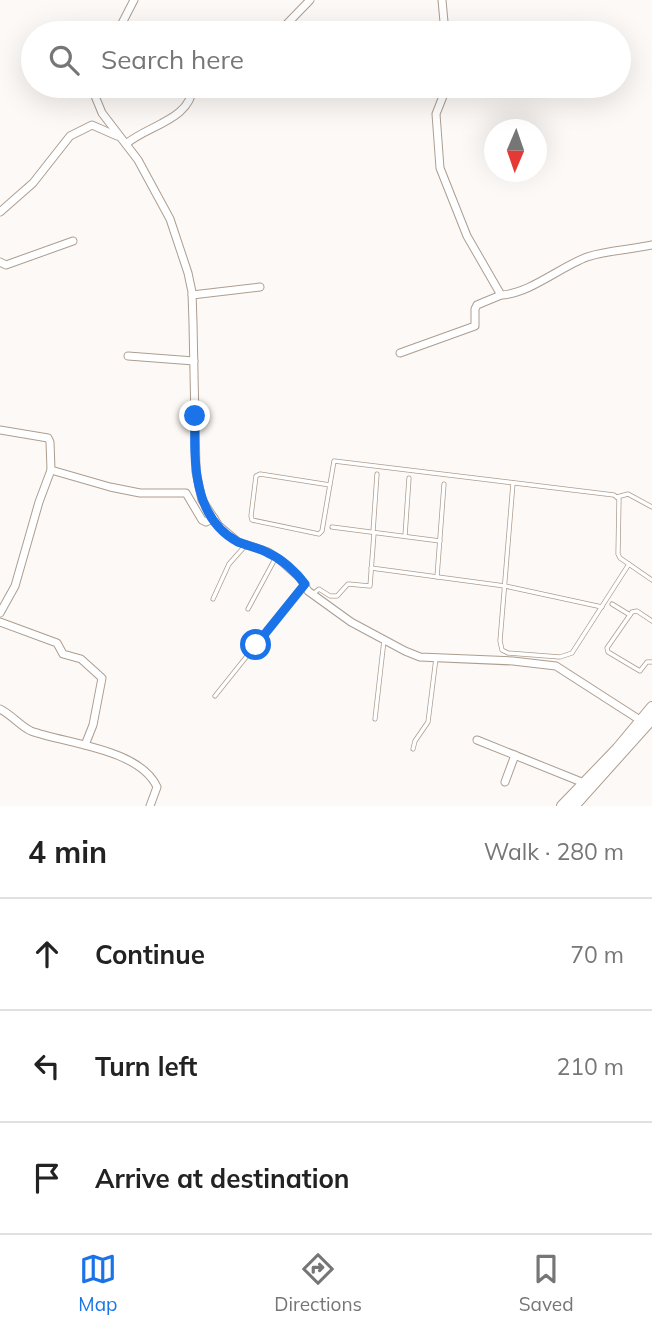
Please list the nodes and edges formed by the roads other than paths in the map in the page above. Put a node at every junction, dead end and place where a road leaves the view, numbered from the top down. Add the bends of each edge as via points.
1 (134, 0) edge
2 (310, 0) edge
3 (442, 0) edge
4 (123, 21) edge
5 (290, 21) edge
6 (444, 21) edge
7 (95, 98) edge
8 (191, 98) edge
9 (442, 98) edge
10 (118, 136) junction
11 (126, 144) junction
12 (0, 212) edge
13 (73, 241) dead end
14 (652, 245) edge
15 (0, 262) edge
16 (260, 287) dead end
17 (192, 295) junction
18 (501, 295) junction
19 (400, 353) dead end
20 (128, 356) dead end
21 (194, 361) junction
22 (0, 430) edge
23 (51, 470) junction
24 (377, 474) dead end
25 (409, 478) dead end
26 (513, 483) junction
27 (443, 484) dead end
28 (330, 485) junction
29 (617, 497) junction
30 (652, 507) edge
31 (214, 518) junction
32 (332, 527) dead end
33 (374, 532) junction
34 (405, 536) junction
35 (440, 541) junction
36 (246, 545) junction
37 (276, 557) junction
38 (629, 564) junction
39 (371, 568) junction
40 (437, 577) junction
41 (652, 580) edge
42 (305, 584) junction
43 (505, 586) junction
44 (313, 594) junction
45 (213, 599) dead end
46 (612, 604) dead end
47 (602, 607) junction
48 (248, 609) dead end
49 (0, 612) edge
50 (630, 615) junction
51 (652, 621) edge
52 (0, 622) edge
53 (384, 640) junction
54 (436, 659) junction
55 (652, 662) edge
56 (215, 696) dead end
57 (652, 706) edge
58 (0, 709) edge
59 (375, 719) dead end
60 (647, 721) edge
61 (477, 740) dead end
62 (85, 745) junction
63 (412, 749) dead end
64 (515, 755) junction
65 (505, 782) dead end
66 (584, 783) junction
67 (150, 806) edge
68 (566, 806) edge

1 - 4 street
2 - 5 street
3 - 6 street
7 - 10 street
8 - 11 street via 187,106
9 - 18 street via 436,114 440,168 467,236
10 - 11 street
10 - 12 street via 92,125 70,136 33,183
11 - 17 street via 170,219
13 - 15 street via 6,265
14 - 18 street via 598,253
16 - 17 street
17 - 21 street
18 - 19 street via 477,305 475,326
20 - 21 street
21 - 31 street via 196,472 202,500
22 - 23 street via 48,438
23 - 31 street via 110,487 186,493 202,520
23 - 49 street via 15,586
24 - 33 lane
25 - 34 lane
26 - 28 lane via 334,461
26 - 29 lane
26 - 43 lane
27 - 35 lane
28 - 28 lane via 319,534 252,520 256,476 260,474
29 - 30 lane via 628,494
29 - 38 lane via 618,554
31 - 36 street via 232,538
32 - 33 lane
33 - 34 lane
33 - 39 lane
34 - 35 lane
35 - 40 lane
36 - 37 street
36 - 45 lane via 229,564
37 - 42 street
37 - 48 lane
38 - 41 lane
38 - 47 lane
39 - 40 lane
39 - 44 lane via 370,586 351,583 337,596 318,589
40 - 43 lane
42 - 44 street
42 - 56 lane
43 - 47 lane
43 - 47 lane via 500,641 508,653 568,656
44 - 53 street
46 - 50 lane
50 - 51 lane via 637,611
50 - 55 lane via 608,652 640,671
52 - 62 street via 57,643 63,654 81,659 102,678
53 - 54 street via 420,657
53 - 59 lane
54 - 60 street via 556,666
54 - 63 lane via 428,722
57 - 60 main road
58 - 62 street via 27,729
60 - 66 main road
60 - 68 main road
61 - 64 street
62 - 67 street via 150,774 157,787
64 - 65 street
64 - 66 street
66 - 68 main road

